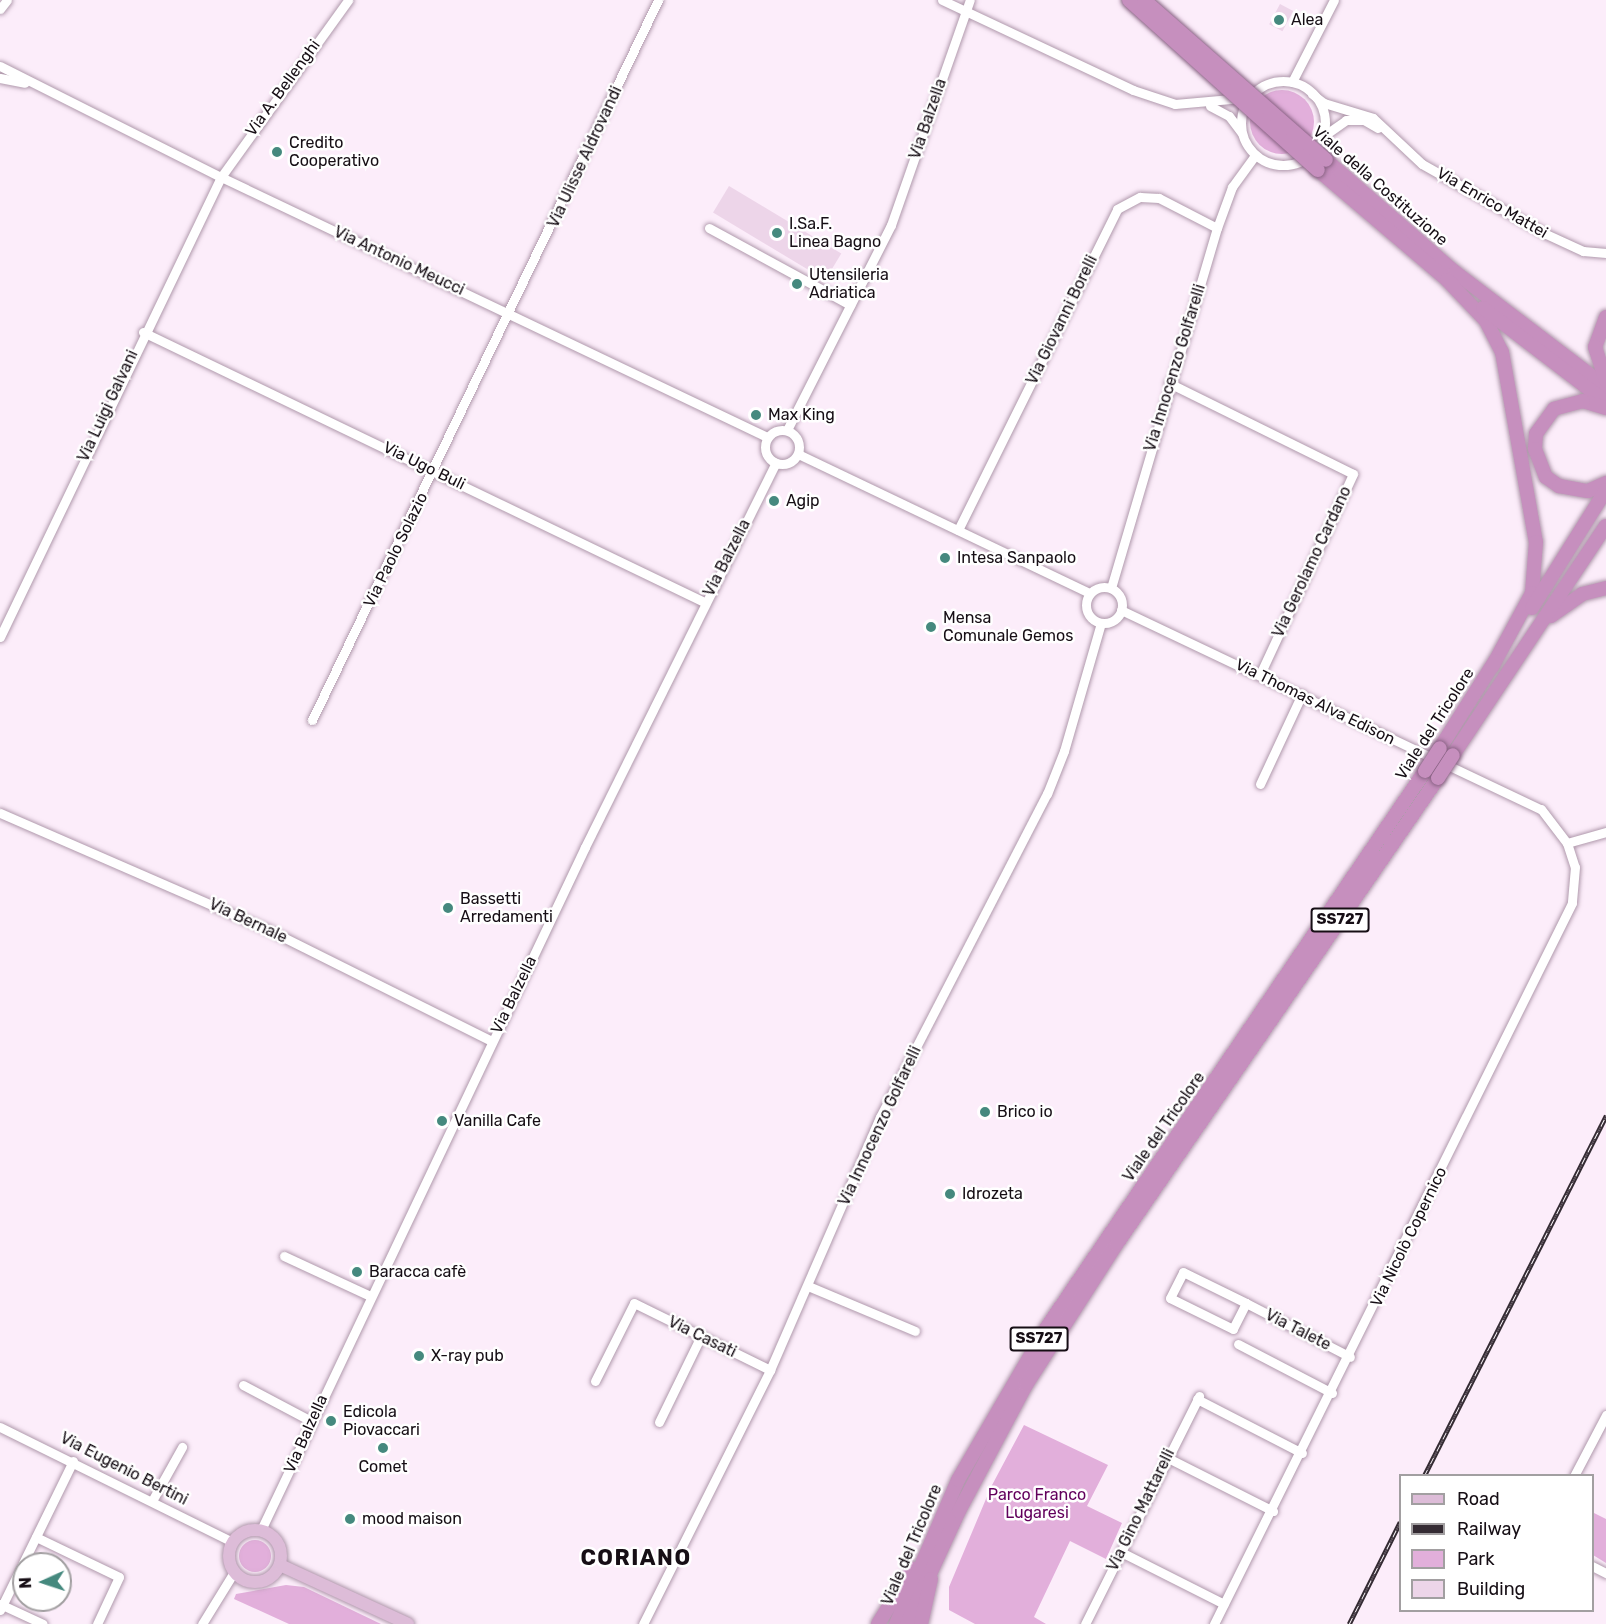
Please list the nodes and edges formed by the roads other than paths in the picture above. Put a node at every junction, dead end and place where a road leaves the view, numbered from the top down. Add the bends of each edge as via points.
1 (7, 0) edge
2 (348, 0) edge
3 (658, 0) edge
4 (942, 0) edge
5 (970, 0) edge
6 (1129, 0) edge
7 (1144, 0) edge
8 (1334, 0) edge
9 (0, 9) edge
10 (966, 11) junction
11 (0, 66) edge
12 (0, 78) edge
13 (1292, 82) junction
14 (31, 84) junction
15 (1312, 94) junction
16 (1251, 96) junction
17 (1205, 105) junction
18 (1242, 133) junction
19 (1387, 133) junction
20 (1322, 137) junction
21 (1255, 155) junction
22 (1322, 165) junction
23 (220, 177) junction
24 (709, 228) dead end
25 (1218, 228) junction
26 (1606, 253) edge
27 (1447, 280) junction
28 (850, 305) junction
29 (511, 314) junction
30 (1606, 316) edge
31 (143, 332) junction
32 (1169, 383) junction
33 (1605, 384) edge
34 (1606, 402) edge
35 (1606, 408) edge
36 (787, 430) junction
37 (767, 437) junction
38 (798, 454) junction
39 (776, 463) junction
40 (435, 471) junction
41 (1606, 483) edge
42 (1606, 490) edge
43 (1606, 526) edge
44 (958, 530) junction
45 (1111, 588) junction
46 (1606, 588) edge
47 (1090, 593) junction
48 (704, 602) junction
49 (1121, 610) junction
50 (1101, 623) junction
51 (0, 637) edge
52 (1492, 667) junction
53 (1260, 674) junction
54 (1505, 674) junction
55 (1302, 694) junction
56 (312, 720) dead end
57 (1260, 784) dead end
58 (1541, 809) joint
59 (0, 813) edge
60 (1606, 832) edge
61 (1567, 843) junction
62 (492, 1041) junction
63 (1237, 1059) junction
64 (284, 1256) dead end
65 (808, 1286) junction
66 (370, 1296) junction
67 (1246, 1303) junction
68 (915, 1331) dead end
69 (700, 1336) junction
70 (1238, 1344) dead end
71 (1350, 1357) junction
72 (770, 1370) junction
73 (595, 1381) dead end
74 (243, 1385) dead end
75 (1332, 1393) junction
76 (1606, 1415) edge
77 (311, 1420) junction
78 (659, 1422) dead end
79 (0, 1427) edge
80 (182, 1447) dead end
81 (1302, 1453) junction
82 (1166, 1457) junction
83 (73, 1461) junction
84 (1575, 1474) edge
85 (152, 1501) junction
86 (1273, 1512) junction
87 (261, 1530) junction
88 (36, 1537) junction
89 (233, 1542) junction
90 (1121, 1552) junction
91 (929, 1558) junction
92 (280, 1565) junction
93 (234, 1572) junction
94 (1224, 1604) junction
95 (1, 1606) edge
96 (43, 1624) edge
97 (97, 1624) edge
98 (202, 1624) edge
99 (408, 1624) edge
100 (643, 1624) edge
101 (878, 1624) edge
102 (896, 1624) edge
103 (907, 1624) edge
104 (921, 1624) edge
105 (1085, 1624) edge
106 (1214, 1624) edge

1 - 9 street
2 - 23 street, Via A. Bellenghi
3 - 29 street, Via Ulisse Aldrovandi
4 - 10 street
5 - 10 street, Via Balzella
6 - 22 highway, Viale della Costituzione, bridge
7 - 22 highway, Viale della Costituzione, bridge
8 - 13 street
10 - 17 street via 1133,90 1175,104
10 - 28 street, Via Balzella via 891,225
11 - 14 street, Via Antonio Meucci
12 - 14 street, Via Antonio Meucci
13 - 15 street
13 - 16 street via 1269,83
14 - 23 street, Via Antonio Meucci
15 - 19 street, Via Enrico Mattei via 1324,103 1361,111
15 - 20 street via 1323,114
16 - 17 street
16 - 18 street via 1242,113
17 - 18 street via 1229,116
18 - 21 street
19 - 20 street, Via Enrico Mattei via 1356,119 1339,122
19 - 26 street, Via Enrico Mattei via 1422,164 1546,234 1583,250
20 - 21 street via 1309,156 1288,165
21 - 25 street, Via Innocenzo Golfarelli via 1232,187
22 - 27 highway
22 - 33 highway, Viale della Costituzione via 1455,272
23 - 29 street, Via Antonio Meucci
23 - 31 street, Via Luigi Galvani
24 - 28 street
25 - 32 street, Via Innocenzo Golfarelli
25 - 44 street, Via Giovanni Borelli via 1159,198 1140,197 1117,209
27 - 34 highway
27 - 52 highway via 1486,321 1502,352 1536,542 1532,593
28 - 36 street, Via Balzella
29 - 37 street, Via Antonio Meucci
29 - 40 street, Via Paolo Solazio
30 - 33 highway via 1595,346
31 - 40 street, Via Ugo Buli
31 - 51 street, Via Luigi Galvani
32 - 45 street, Via Innocenzo Golfarelli
32 - 53 street, Via Gerolamo Cardano via 1353,474
35 - 41 highway via 1583,401 1554,409 1536,434 1535,449 1546,477 1558,486 1588,491
36 - 37 street via 776,430
36 - 38 street via 799,442
37 - 39 street via 765,453
38 - 39 street via 791,462
38 - 44 street
39 - 48 street, Via Balzella
40 - 48 street, Via Ugo Buli
40 - 56 street, Via Paolo Solazio
42 - 52 highway
43 - 54 highway
44 - 47 street
45 - 47 street via 1100,587
45 - 49 street via 1119,595
46 - 54 highway via 1560,607
47 - 50 street via 1086,609
48 - 62 street, Via Balzella
49 - 50 street via 1112,621
49 - 53 street, Via Thomas Alva Edison
50 - 65 street, Via Innocenzo Golfarelli via 1064,752 1047,794 880,1117
52 - 63 highway, Viale del Tricolore / SS727, bridge
53 - 55 street, Via Thomas Alva Edison
54 - 63 highway, Viale del Tricolore / SS727, bridge via 1438,778
55 - 57 street
55 - 58 street, Via Thomas Alva Edison
58 - 61 street, Via Nicolò Copernico
59 - 62 street, Via Bernale via 269,930
60 - 61 street
61 - 71 street, Via Nicolò Copernico via 1575,867 1572,903
62 - 66 street, Via Balzella
63 - 91 highway, Viale del Tricolore / SS727 via 1047,1327 988,1425
64 - 66 street
65 - 68 street
65 - 72 street, Via Innocenzo Golfarelli
66 - 77 street, Via Balzella
67 - 67 street, Via Talete via 1233,1329 1170,1298 1183,1272
67 - 71 street, Via Talete
69 - 72 street, Via Casati
69 - 73 street, Via Casati via 634,1303
69 - 78 street
70 - 75 street
71 - 75 street, Via Nicolò Copernico
72 - 100 street, Via Innocenzo Golfarelli
74 - 77 street
75 - 81 street, Via Nicolò Copernico
76 - 84 street
77 - 87 street, Via Balzella
79 - 83 street, Via Eugenio Bertini
80 - 85 street
81 - 82 street, Via Gino Mattarelli via 1198,1397
81 - 86 street, Via Nicolò Copernico
82 - 86 street
82 - 90 street, Via Gino Mattarelli
83 - 85 street, Via Eugenio Bertini
83 - 88 street
85 - 89 street, Via Eugenio Bertini
86 - 94 street, Via Nicolò Copernico
87 - 89 main road via 245,1531
87 - 92 main road via 276,1539
88 - 95 street
88 - 97 street via 119,1577
89 - 93 main road via 229,1557
90 - 94 street
90 - 105 street, Via Gino Mattarelli
91 - 101 highway
91 - 102 highway, Viale del Tricolore / SS727
91 - 103 highway, Viale del Tricolore / SS727
91 - 104 highway
92 - 93 main road via 259,1582
92 - 99 main road
93 - 98 street
94 - 106 street, Via Nicolò Copernico
95 - 96 street

